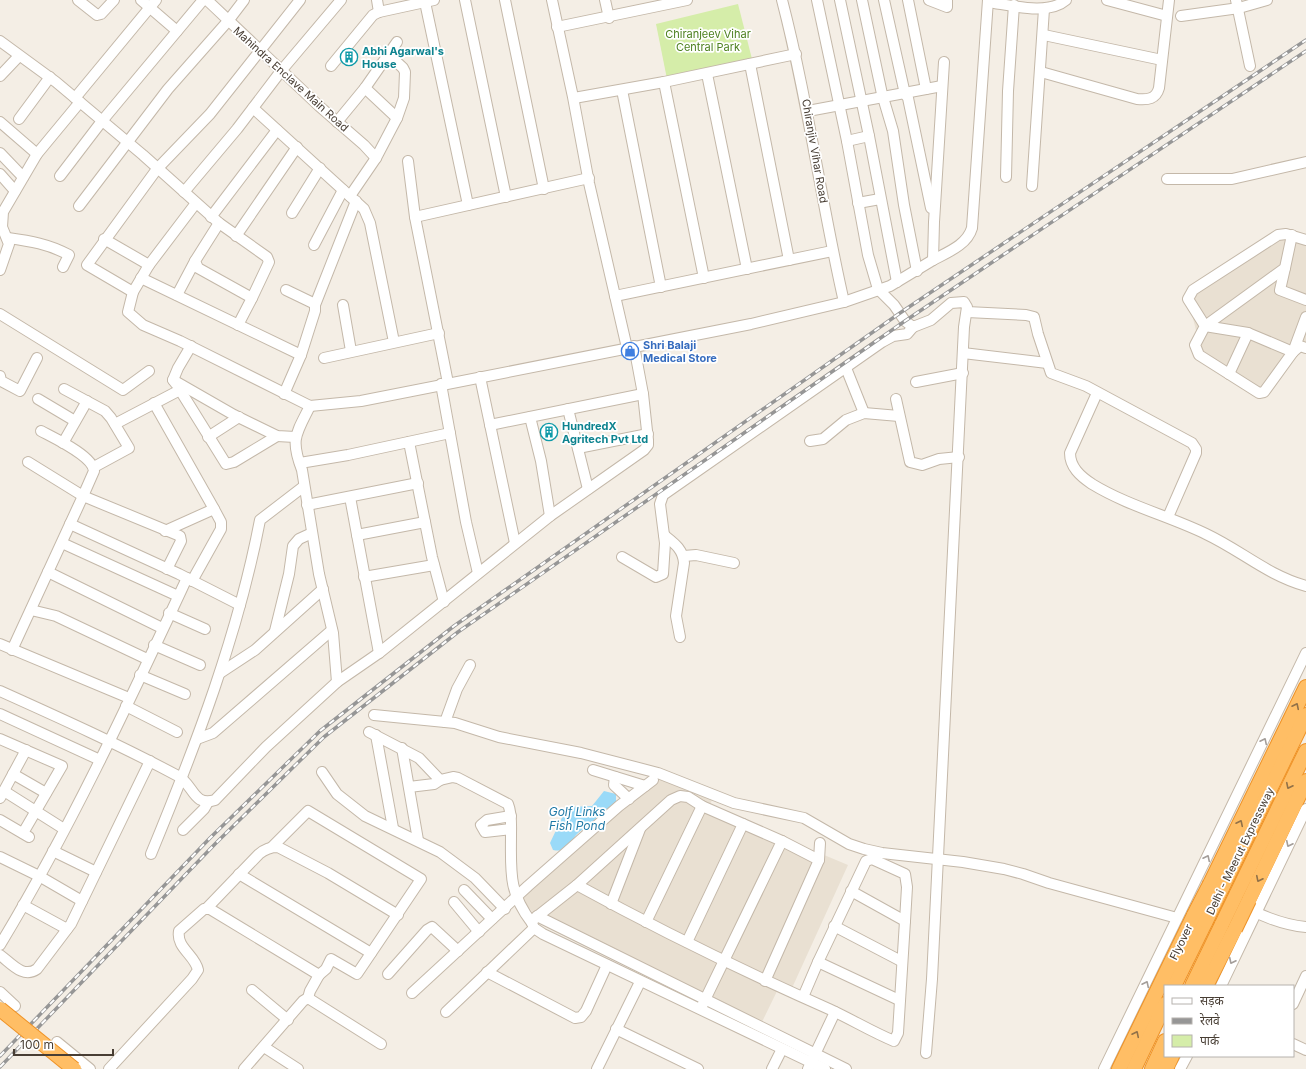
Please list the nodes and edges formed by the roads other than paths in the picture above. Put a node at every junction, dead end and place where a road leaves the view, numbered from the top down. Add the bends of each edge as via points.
1 (78, 0) edge
2 (114, 0) edge
3 (141, 0) edge
4 (204, 0) edge
5 (207, 0) edge
6 (244, 0) edge
7 (300, 0) edge
8 (341, 0) edge
9 (377, 0) edge
10 (465, 0) edge
11 (506, 0) edge
12 (552, 0) edge
13 (605, 0) edge
14 (687, 0) edge
15 (782, 0) edge
16 (816, 0) edge
17 (840, 0) edge
18 (862, 0) edge
19 (884, 0) edge
20 (908, 0) edge
21 (929, 0) edge
22 (947, 0) edge
23 (1066, 0) edge
24 (1106, 0) edge
25 (1169, 0) edge
26 (1267, 0) edge
27 (430, 1) edge
28 (988, 1) edge
29 (153, 4) edge
30 (650, 4) edge
31 (1238, 4) edge
32 (1014, 5) junction
33 (1040, 6) edge
34 (378, 12) junction
35 (1167, 16) junction
36 (1181, 16) dead end
37 (609, 18) junction
38 (228, 21) junction
39 (557, 27) junction
40 (177, 31) junction
41 (1044, 35) junction
42 (0, 41) edge
43 (397, 42) dead end
44 (260, 51) junction
45 (388, 54) junction
46 (796, 54) junction
47 (19, 56) junction
48 (1162, 60) junction
49 (944, 62) dead end
50 (750, 64) junction
51 (331, 66) dead end
52 (1250, 66) dead end
53 (281, 71) junction
54 (1041, 72) junction
55 (707, 74) junction
56 (0, 76) edge
57 (50, 77) junction
58 (664, 82) junction
59 (942, 86) junction
60 (365, 88) junction
61 (926, 89) junction
62 (622, 90) junction
63 (905, 94) junction
64 (574, 98) junction
65 (883, 98) junction
66 (78, 100) junction
67 (861, 102) junction
68 (839, 106) junction
69 (253, 108) junction
70 (808, 111) junction
71 (397, 118) junction
72 (19, 119) dead end
73 (102, 121) junction
74 (0, 122) edge
75 (337, 122) junction
76 (277, 130) junction
77 (869, 136) junction
78 (846, 140) junction
79 (128, 142) junction
80 (297, 147) junction
81 (0, 153) edge
82 (37, 154) junction
83 (376, 158) junction
84 (408, 161) dead end
85 (1306, 162) edge
86 (157, 168) junction
87 (320, 168) junction
88 (0, 174) edge
89 (60, 176) dead end
90 (23, 177) junction
91 (1006, 177) dead end
92 (589, 178) junction
93 (1167, 179) dead end
94 (1032, 186) dead end
95 (544, 189) junction
96 (15, 190) junction
97 (184, 192) junction
98 (350, 196) junction
99 (506, 197) junction
100 (880, 199) junction
101 (196, 203) junction
102 (858, 203) junction
103 (468, 205) junction
104 (79, 206) dead end
105 (1, 212) edge
106 (292, 213) dead end
107 (415, 216) junction
108 (215, 220) junction
109 (934, 222) junction
110 (1292, 235) junction
111 (236, 236) junction
112 (8, 238) junction
113 (104, 239) junction
114 (1306, 240) edge
115 (314, 245) dead end
116 (832, 251) junction
117 (195, 260) junction
118 (789, 260) junction
119 (933, 260) junction
120 (149, 265) junction
121 (63, 267) dead end
122 (1285, 268) junction
123 (747, 269) junction
124 (0, 270) edge
125 (917, 270) junction
126 (142, 278) junction
127 (704, 278) junction
128 (897, 282) junction
129 (661, 287) junction
130 (878, 289) junction
131 (286, 290) dead end
132 (133, 292) junction
133 (177, 295) junction
134 (615, 296) junction
135 (252, 298) junction
136 (1306, 300) edge
137 (844, 302) junction
138 (315, 305) junction
139 (343, 305) dead end
140 (967, 312) junction
141 (0, 314) edge
142 (1306, 317) edge
143 (238, 325) junction
144 (1205, 326) junction
145 (913, 327) junction
146 (439, 333) junction
147 (1248, 333) junction
148 (394, 342) junction
149 (191, 346) junction
150 (631, 347) junction
151 (1306, 348) edge
152 (351, 351) junction
153 (1293, 352) junction
154 (963, 353) junction
155 (300, 355) junction
156 (37, 358) dead end
157 (324, 358) dead end
158 (1047, 363) junction
159 (846, 368) junction
160 (149, 371) dead end
161 (963, 373) junction
162 (1229, 374) junction
163 (0, 376) edge
164 (480, 377) junction
165 (173, 380) junction
166 (916, 382) dead end
167 (444, 384) junction
168 (64, 389) dead end
169 (180, 390) junction
170 (1097, 393) junction
171 (284, 394) junction
172 (643, 394) junction
173 (38, 399) dead end
174 (896, 399) dead end
175 (87, 401) junction
176 (154, 403) junction
177 (310, 406) junction
178 (568, 409) junction
179 (864, 413) junction
180 (899, 416) junction
181 (239, 417) junction
182 (530, 417) junction
183 (75, 422) junction
184 (115, 424) junction
185 (490, 425) junction
186 (41, 431) dead end
187 (450, 433) junction
188 (648, 434) junction
189 (277, 436) junction
190 (208, 437) junction
191 (295, 437) junction
192 (810, 441) dead end
193 (409, 442) junction
194 (63, 443) junction
195 (578, 448) junction
196 (959, 457) junction
197 (28, 462) dead end
198 (300, 463) junction
199 (94, 467) junction
200 (418, 483) junction
201 (304, 487) junction
202 (588, 489) junction
203 (83, 496) junction
204 (350, 496) junction
205 (307, 505) junction
206 (214, 509) junction
207 (550, 516) junction
208 (1168, 517) junction
209 (426, 522) junction
210 (70, 524) junction
211 (165, 531) junction
212 (312, 533) junction
213 (357, 535) junction
214 (664, 535) junction
215 (62, 542) junction
216 (515, 543) junction
217 (684, 556) junction
218 (622, 557) dead end
219 (734, 563) dead end
220 (434, 565) junction
221 (167, 569) junction
222 (48, 572) junction
223 (478, 573) junction
224 (364, 577) junction
225 (190, 580) junction
226 (1306, 586) edge
227 (323, 589) junction
228 (178, 596) junction
229 (444, 602) junction
230 (240, 605) junction
231 (30, 610) junction
232 (169, 613) junction
233 (162, 628) junction
234 (204, 629) dead end
235 (332, 630) junction
236 (275, 631) junction
237 (680, 637) dead end
238 (0, 644) edge
239 (154, 645) junction
240 (12, 650) junction
241 (379, 653) junction
242 (1306, 653) edge
243 (147, 659) junction
244 (200, 664) dead end
245 (470, 665) dead end
246 (220, 673) junction
247 (140, 675) junction
248 (337, 682) junction
249 (1306, 686) edge
250 (0, 691) edge
251 (185, 694) dead end
252 (128, 702) junction
253 (0, 714) edge
254 (374, 715) dead end
255 (1306, 715) edge
256 (445, 722) junction
257 (177, 732) dead end
258 (0, 739) edge
259 (197, 739) junction
260 (110, 741) junction
261 (402, 748) junction
262 (26, 750) junction
263 (1306, 751) edge
264 (100, 760) junction
265 (150, 762) junction
266 (593, 770) dead end
267 (322, 772) dead end
268 (13, 774) junction
269 (615, 777) junction
270 (182, 779) junction
271 (440, 780) junction
272 (1306, 781) edge
273 (409, 787) junction
274 (46, 793) junction
275 (2, 795) edge
276 (629, 799) junction
277 (208, 802) junction
278 (702, 806) junction
279 (1306, 809) edge
280 (36, 812) junction
281 (511, 816) junction
282 (0, 820) edge
283 (742, 824) junction
284 (641, 827) junction
285 (393, 828) junction
286 (64, 829) junction
287 (511, 829) junction
288 (183, 830) dead end
289 (418, 840) junction
290 (782, 841) junction
291 (820, 843) dead end
292 (272, 847) junction
293 (53, 851) junction
294 (151, 854) dead end
295 (0, 857) edge
296 (937, 859) junction
297 (819, 860) junction
298 (96, 872) junction
299 (239, 874) junction
300 (39, 876) junction
301 (1195, 884) junction
302 (577, 885) junction
303 (464, 890) dead end
304 (850, 891) junction
305 (516, 899) junction
306 (1187, 900) junction
307 (82, 901) junction
308 (454, 902) dead end
309 (611, 904) junction
310 (23, 905) junction
311 (505, 908) junction
312 (206, 909) junction
313 (1256, 911) junction
314 (398, 914) junction
315 (1178, 918) junction
316 (492, 919) junction
317 (905, 921) junction
318 (534, 922) junction
319 (646, 922) junction
320 (834, 926) junction
321 (1249, 926) junction
322 (1306, 927) edge
323 (67, 929) junction
324 (479, 932) junction
325 (687, 942) junction
326 (0, 944) edge
327 (458, 951) junction
328 (371, 953) junction
329 (0, 955) edge
330 (725, 959) junction
331 (901, 961) junction
332 (818, 962) junction
333 (607, 966) junction
334 (487, 972) junction
335 (319, 974) junction
336 (388, 974) dead end
337 (1306, 976) edge
338 (765, 980) junction
339 (640, 982) junction
340 (1174, 985) edge
341 (1192, 985) edge
342 (1206, 985) edge
343 (1220, 985) edge
344 (252, 990) dead end
345 (0, 992) edge
346 (412, 993) dead end
347 (308, 998) junction
348 (803, 998) junction
349 (899, 1000) junction
350 (1294, 1002) edge
351 (702, 1005) junction
352 (15, 1006) dead end
353 (1164, 1006) edge
354 (0, 1009) edge
355 (446, 1012) dead end
356 (835, 1012) junction
357 (0, 1020) edge
358 (288, 1020) junction
359 (616, 1029) junction
360 (57, 1042) dead end
361 (1164, 1043) edge
362 (381, 1044) dead end
363 (1294, 1044) edge
364 (264, 1047) junction
365 (782, 1049) junction
366 (1306, 1050) edge
367 (926, 1053) dead end
368 (1172, 1057) edge
369 (1186, 1057) edge
370 (811, 1062) edge
371 (600, 1068) edge
372 (823, 1068) edge
373 (60, 1069) edge
374 (74, 1069) edge
375 (90, 1069) edge
376 (109, 1069) edge
377 (244, 1069) edge
378 (298, 1069) edge
379 (698, 1069) edge
380 (772, 1069) edge
381 (846, 1069) edge
382 (1104, 1069) edge
383 (1119, 1069) edge
384 (1134, 1069) edge
385 (1152, 1069) edge
386 (1166, 1069) edge
387 (1180, 1069) edge

1 - 2 street via 97,15
3 - 29 street
4 - 40 street
5 - 38 street, Mahindra Enclave Main Road
6 - 38 street
7 - 44 street
8 - 53 street
9 - 34 street
10 - 99 street
11 - 95 street
12 - 39 street
13 - 37 street
14 - 30 street
15 - 46 street, Chiranjiv Vihar Road
16 - 68 street
17 - 67 street
18 - 65 street
19 - 63 street
20 - 61 street
21 - 22 street via 946,7
23 - 33 street via 1060,6
24 - 35 street
25 - 35 street
26 - 31 street
27 - 34 street
27 - 103 street
28 - 32 street
28 - 119 street via 972,228 963,243
29 - 40 street
29 - 66 street
30 - 37 street
31 - 36 street
31 - 52 street
32 - 33 street
32 - 91 street
33 - 41 street
34 - 51 street
35 - 48 street
37 - 39 street
38 - 44 street, Mahindra Enclave Main Road
38 - 79 street via 168,89
39 - 64 street
40 - 73 street
41 - 48 street
41 - 54 street
42 - 47 street
43 - 45 street
44 - 53 street, Mahindra Enclave Main Road
44 - 86 street via 210,114
45 - 60 street
45 - 71 street via 405,72 404,98
46 - 50 street
46 - 70 street, Chiranjiv Vihar Road
47 - 56 street
47 - 57 street
48 - 54 street via 1158,94 1146,100
49 - 59 street
50 - 55 street
50 - 118 street
53 - 69 street
53 - 75 street, Mahindra Enclave Main Road
54 - 94 street
55 - 58 street
55 - 123 street
57 - 66 street
57 - 72 street
58 - 62 street
58 - 127 street
59 - 61 street
59 - 109 street
60 - 71 street
60 - 75 street
61 - 63 street
62 - 64 street
62 - 129 street
63 - 65 street
63 - 109 street via 908,98
64 - 92 street
65 - 67 street
65 - 125 street via 893,131
66 - 73 street
66 - 82 street
67 - 68 street
67 - 77 street
68 - 70 street
68 - 78 street
69 - 76 street
69 - 97 street
70 - 116 street, Chiranjiv Vihar Road
71 - 83 street
73 - 79 street
73 - 89 street
74 - 82 street
75 - 83 street, Mahindra Enclave Main Road
76 - 80 street
76 - 108 street
77 - 78 street
77 - 100 street
78 - 102 street
79 - 86 street
79 - 104 street
80 - 87 street
80 - 111 street
81 - 90 street
82 - 90 street
83 - 98 street
84 - 107 street
85 - 93 street via 1232,179
86 - 97 street
86 - 113 street
87 - 98 street
87 - 106 street
88 - 96 street
90 - 96 street
92 - 95 street
92 - 134 street
95 - 99 street
96 - 105 street
97 - 101 street
98 - 115 street
98 - 138 street
98 - 148 street via 364,209 370,223
99 - 103 street
100 - 102 street
100 - 128 street
101 - 108 street
101 - 120 street
102 - 130 street via 868,255
103 - 107 street
105 - 112 street via 2,227
107 - 146 street
108 - 111 street
108 - 117 street
109 - 119 street
110 - 114 street
110 - 122 street
110 - 144 street via 1278,235 1193,290 1188,300
111 - 135 street via 267,257 269,262
112 - 121 street via 34,241 56,248 68,255
112 - 124 street via 8,251
113 - 120 street
113 - 132 street via 87,264
116 - 118 street
116 - 137 street, Chiranjiv Vihar Road
117 - 133 street
117 - 135 street via 198,268
118 - 123 street
119 - 125 street
120 - 126 street
122 - 136 street via 1280,290
122 - 144 street
123 - 127 street
125 - 128 street
126 - 132 street
126 - 133 street
127 - 129 street
128 - 130 street
129 - 134 street
130 - 137 street
130 - 145 street
131 - 138 street
132 - 149 street via 128,312 143,325
133 - 143 street
134 - 150 street
135 - 143 street
137 - 150 street via 750,324
138 - 155 street
139 - 152 street
140 - 145 street via 964,302 951,304 931,320
140 - 154 street
140 - 158 street via 1034,317
141 - 160 street via 123,390
142 - 153 street
143 - 155 street
144 - 147 street
144 - 162 street via 1195,345 1196,350 1199,355
145 - 159 street via 907,334 893,336 882,342
146 - 148 street
146 - 167 street
147 - 153 street
147 - 162 street
148 - 152 street
149 - 165 street
149 - 171 street
150 - 164 street
150 - 172 street
151 - 153 street via 1300,346
152 - 157 street
153 - 162 street via 1264,392 1259,393
154 - 158 street
154 - 161 street
155 - 171 street
156 - 163 street via 20,391 1,381
158 - 170 street via 1051,373 1086,386
159 - 179 street
159 - 214 street via 663,495 660,504
161 - 166 street
161 - 196 street
164 - 167 street
164 - 185 street
165 - 169 street
165 - 181 street
167 - 177 street via 362,401
167 - 187 street
168 - 175 street
169 - 176 street
169 - 190 street
170 - 208 street via 1185,438 1196,448
170 - 208 street via 1070,453 1070,462 1075,470 1091,483
171 - 177 street
172 - 178 street
172 - 188 street
173 - 183 street
174 - 180 street
175 - 183 street
175 - 184 street via 105,411
176 - 184 street
176 - 206 street
177 - 191 street
178 - 182 street
178 - 195 street
179 - 180 street
179 - 192 street via 846,420 823,439
180 - 196 street via 910,462 922,465 939,459
181 - 189 street
181 - 190 street
182 - 185 street
182 - 207 street via 541,461
183 - 194 street
184 - 199 street via 129,448
185 - 216 street
186 - 194 street
187 - 193 street
187 - 223 street
188 - 195 street
188 - 202 street via 648,445 644,450
189 - 190 street via 234,462 226,464
189 - 191 street
191 - 198 street via 296,455
193 - 198 street
193 - 200 street
194 - 199 street via 85,457
195 - 202 street
196 - 296 street
197 - 203 street
198 - 201 street
199 - 203 street
200 - 204 street
200 - 209 street
201 - 205 street
201 - 230 street via 260,520
202 - 207 street
203 - 210 street
203 - 211 street
204 - 205 street
204 - 213 street
205 - 212 street
206 - 211 street
206 - 225 street via 221,522 221,529
207 - 216 street
208 - 226 street via 1207,534 1283,579
209 - 213 street
209 - 220 street
210 - 215 street
210 - 221 street
211 - 221 street via 180,536 181,541
212 - 227 street
212 - 236 street via 299,539 293,546
213 - 224 street
214 - 217 street
214 - 218 street via 663,574 660,576 656,577
215 - 222 street
215 - 228 street
216 - 223 street
217 - 219 street via 696,555
217 - 237 street via 676,616
220 - 224 street
220 - 229 street
221 - 225 street
222 - 231 street
222 - 233 street
223 - 229 street
224 - 241 street
225 - 228 street
225 - 230 street
227 - 235 street
227 - 236 street
228 - 232 street
229 - 241 street
230 - 246 street
231 - 240 street
231 - 243 street via 56,616
232 - 233 street
232 - 234 street
233 - 239 street
235 - 248 street
235 - 259 street via 213,733
236 - 246 street via 251,653
238 - 240 street
239 - 243 street
239 - 244 street
240 - 252 street
241 - 248 street
301 -> 242 street
243 - 247 street
245 - 256 street via 457,689
246 - 259 street
247 - 251 street
247 - 252 street
248 - 277 street via 266,747 216,800
383 -> 249 highway, Flyover, bridge
250 - 260 street
252 - 257 street
252 - 260 street
253 - 264 street
254 - 256 street
255 - 340 highway, Delhi - Meerut Expressway, bridge
256 - 296 street via 499,737 581,753 658,773 734,803 804,818 849,844 864,849
258 - 262 street
259 - 270 street
260 - 264 street
260 - 265 street
261 - 271 street via 424,762
261 - 273 street
261 - 285 street via 373,734
262 - 268 street
262 - 274 street via 62,766
263 -> 341 highway, Delhi - Meerut Expressway, bridge
264 - 286 street
265 - 270 street
265 - 298 street
266 - 269 street
267 - 285 street via 337,794 365,816
268 - 274 street
268 - 275 street
269 - 276 street via 614,784
269 - 276 street via 649,783
270 - 277 street via 200,800
270 - 294 street
271 - 273 street via 434,784
271 - 281 street via 453,777 471,784 508,804
272 -> 342 highway, bridge
273 - 289 street
274 - 280 street
275 - 280 street
276 - 305 street
277 - 288 street
278 - 283 street
278 - 284 street via 688,797 680,796 671,800
278 - 319 street
279 -> 313 street
280 - 282 street via 26,835
280 - 286 street
281 - 287 street
281 - 287 street via 487,820 481,825 485,832
283 - 290 street
283 - 325 street
284 - 302 street
284 - 309 street
285 - 289 street
286 - 293 street
287 - 305 street via 511,878
289 - 311 street via 463,869
290 - 297 street
290 - 330 street
291 - 297 street
292 - 299 street via 264,850
292 - 314 street via 278,847 328,872
292 - 314 street via 308,811 421,879
293 - 298 street
293 - 300 street
295 - 300 street
296 - 315 street via 1023,874 1049,884
296 - 367 street
297 - 338 street
298 - 307 street
299 - 312 street
299 - 328 street
300 - 307 street
300 - 310 street
301 - 306 street
301 - 313 street
302 - 309 street
302 - 318 street
303 - 316 street
304 - 317 street
304 - 317 street via 869,859 900,870 906,878
304 - 320 street
305 - 311 street
305 - 318 street
306 - 315 street
306 - 321 street
307 - 323 street
308 - 324 street
309 - 319 street
310 - 323 street
310 - 326 street
311 - 316 street
312 - 335 street
312 - 376 street via 194,916 179,931 178,937 198,970
313 - 321 street
313 - 322 street via 1270,919
314 - 328 street
382 -> 315 street
316 - 324 street
317 - 331 street
318 - 333 street
318 - 334 street
318 - 351 street
319 - 325 street
320 - 331 street
320 - 332 street
321 -> 343 street
323 - 329 street via 37,970 30,973 24,973
324 - 327 street
325 - 330 street
327 - 336 street via 432,927
327 - 346 street
328 - 335 street via 356,974 331,959 326,969
330 - 338 street
330 - 351 street
331 - 349 street
332 - 348 street
332 - 349 street
333 - 334 street via 586,1012 575,1018
333 - 339 street
334 - 355 street
335 - 347 street
337 - 350 street
338 - 348 street
339 - 351 street
339 - 359 street
344 - 358 street
345 - 352 street
347 - 358 street
347 - 362 street
348 - 356 street
349 - 356 street via 898,1033 894,1041
351 - 365 street
351 - 370 street
353 - 384 highway
354 - 374 highway, bridge
356 - 370 street
357 - 373 highway
358 - 364 street
359 - 371 street
359 - 379 street
360 - 375 street
361 - 385 highway
363 - 366 street
364 - 377 street
364 - 378 street
365 - 370 street
365 - 380 street
368 - 386 highway
369 - 387 street
370 - 372 street
370 - 381 street

